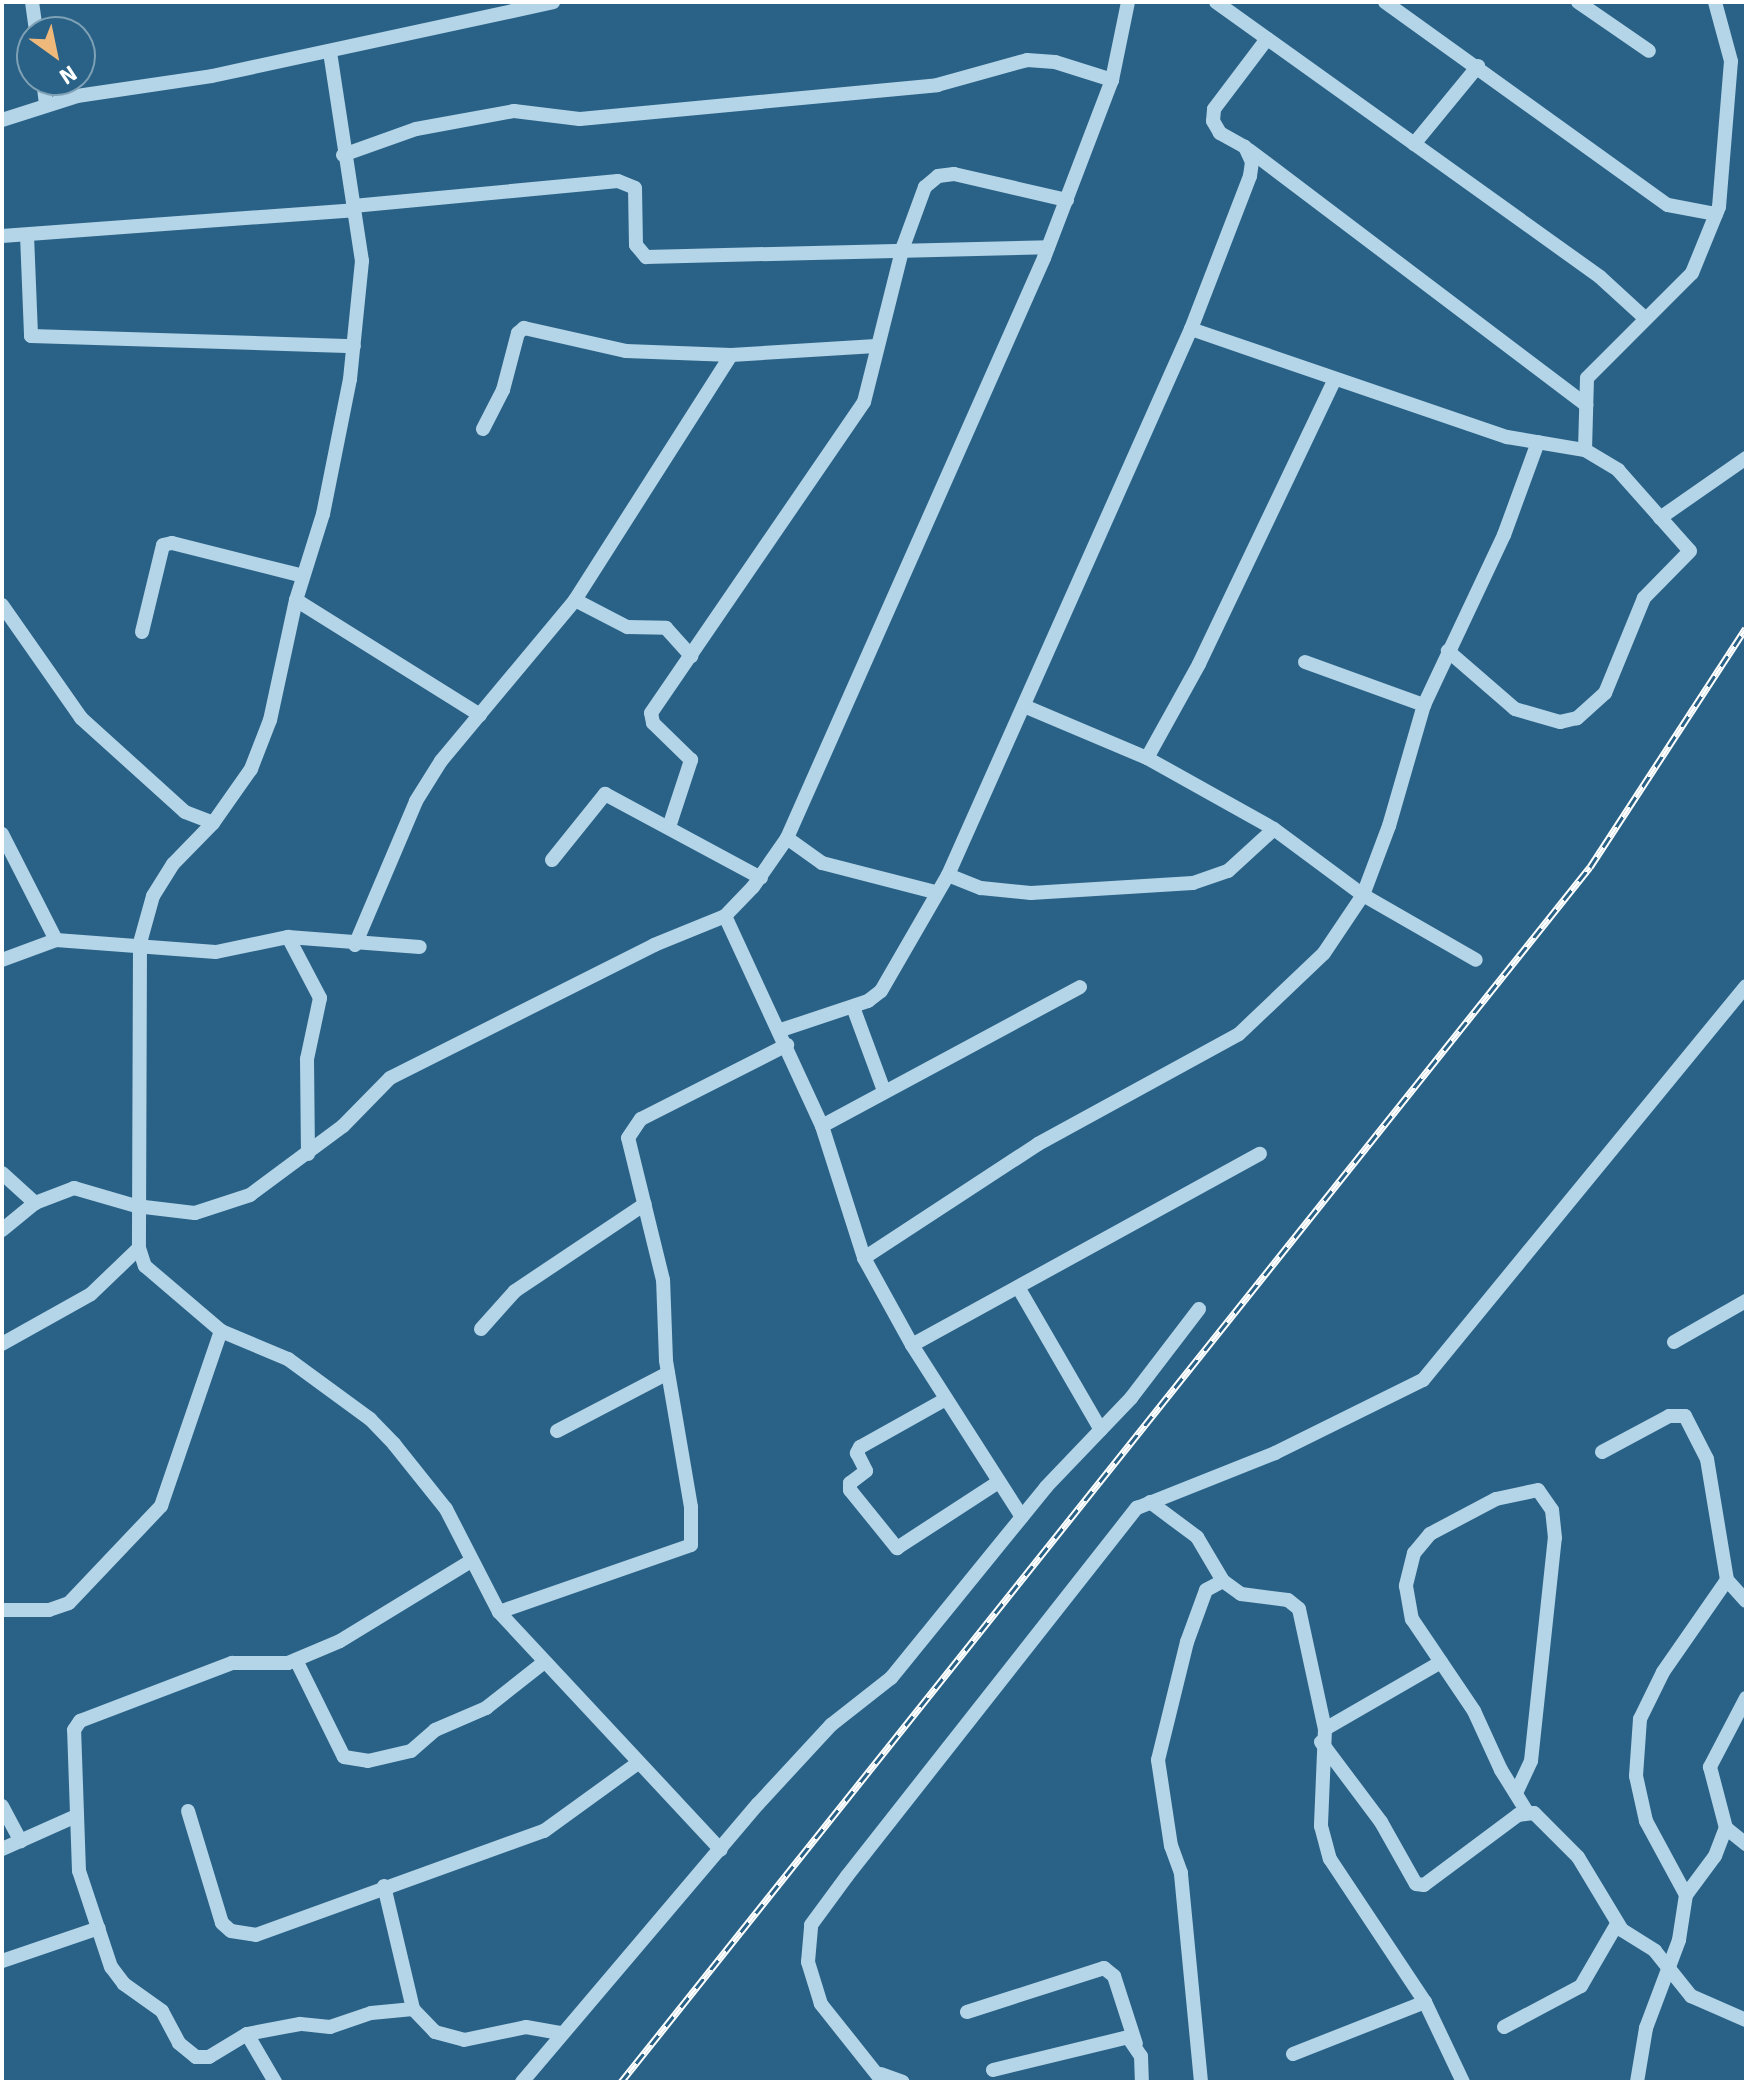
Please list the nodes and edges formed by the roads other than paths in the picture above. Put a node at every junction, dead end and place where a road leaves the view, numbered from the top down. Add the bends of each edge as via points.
1 (553, 2) edge
2 (1128, 2) edge
3 (1216, 2) edge
4 (1385, 2) edge
5 (1578, 2) edge
6 (1715, 2) edge
7 (1267, 39) junction
8 (1649, 51) dead end
9 (330, 52) junction
10 (1478, 66) junction
11 (1112, 80) junction
12 (45, 96) edge
13 (46, 103) junction
14 (2, 120) edge
15 (1414, 144) junction
16 (1245, 147) junction
17 (343, 155) junction
18 (1067, 200) junction
19 (353, 208) junction
20 (1716, 214) junction
21 (27, 235) junction
22 (2, 236) edge
23 (903, 247) junction
24 (1048, 247) junction
25 (1646, 319) junction
26 (1191, 329) junction
27 (354, 346) junction
28 (876, 346) junction
29 (731, 355) junction
30 (1334, 381) junction
31 (1586, 405) junction
32 (483, 429) dead end
33 (1538, 442) junction
34 (1585, 450) junction
35 (1746, 458) edge
36 (1660, 518) junction
37 (303, 576) junction
38 (296, 600) junction
39 (575, 600) junction
40 (2, 605) edge
41 (142, 632) dead end
42 (1448, 651) junction
43 (691, 656) junction
44 (1305, 662) dead end
45 (1424, 705) junction
46 (1024, 706) junction
47 (480, 715) junction
48 (1147, 758) junction
49 (213, 823) junction
50 (669, 827) junction
51 (1274, 829) junction
52 (2, 834) edge
53 (787, 838) junction
54 (552, 860) dead end
55 (948, 875) junction
56 (761, 878) junction
57 (935, 892) junction
58 (1363, 895) junction
59 (725, 916) junction
60 (288, 937) junction
61 (56, 940) junction
62 (140, 943) junction
63 (355, 945) junction
64 (420, 947) dead end
65 (2, 960) edge
66 (1476, 960) dead end
67 (1746, 986) edge
68 (1080, 987) dead end
69 (853, 1007) junction
70 (784, 1038) junction
71 (884, 1091) junction
72 (822, 1126) junction
73 (308, 1154) junction
74 (1260, 1154) dead end
75 (2, 1173) edge
76 (35, 1203) junction
77 (645, 1204) junction
78 (136, 1206) junction
79 (2, 1230) edge
80 (139, 1248) junction
81 (864, 1258) junction
82 (1018, 1287) junction
83 (1746, 1301) edge
84 (1199, 1309) dead end
85 (481, 1329) dead end
86 (221, 1331) junction
87 (1674, 1342) dead end
88 (2, 1344) edge
89 (912, 1345) junction
90 (668, 1373) junction
91 (946, 1399) junction
92 (1101, 1430) junction
93 (557, 1431) dead end
94 (1602, 1452) dead end
95 (997, 1483) junction
96 (1150, 1502) junction
97 (1022, 1517) junction
98 (471, 1561) junction
99 (1727, 1580) junction
100 (1223, 1581) junction
101 (1746, 1601) edge
102 (2, 1610) edge
103 (499, 1612) junction
104 (296, 1660) junction
105 (1441, 1662) junction
106 (542, 1664) junction
107 (1746, 1698) edge
108 (1323, 1735) junction
109 (638, 1763) junction
110 (1517, 1791) junction
111 (2, 1806) edge
112 (188, 1811) dead end
113 (1527, 1812) junction
114 (74, 1817) junction
115 (1726, 1828) junction
116 (21, 1841) junction
117 (1746, 1844) edge
118 (2, 1849) edge
119 (721, 1850) junction
120 (384, 1886) junction
121 (1686, 1895) junction
122 (1617, 1924) junction
123 (99, 1928) junction
124 (2, 1961) edge
125 (1667, 1966) junction
126 (1425, 2002) junction
127 (413, 2009) junction
128 (967, 2012) dead end
129 (1746, 2020) edge
130 (1504, 2027) dead end
131 (561, 2033) junction
132 (247, 2034) junction
133 (1136, 2044) junction
134 (1293, 2054) dead end
135 (993, 2070) dead end
136 (889, 2079) edge
137 (275, 2082) edge
138 (522, 2082) edge
139 (1142, 2082) edge
140 (1201, 2082) edge
141 (1463, 2082) edge
142 (1637, 2082) edge

1 - 9 street
2 - 11 street
3 - 7 street
4 - 10 street
5 - 8 street
6 - 20 street via 1731,61
7 - 15 street
7 - 16 street via 1214,109 1220,133
9 - 13 street
9 - 17 street
10 - 15 street
10 - 20 street via 1668,205
11 - 17 street via 1055,62 1027,60 937,85 580,119 514,111 416,129
11 - 18 street
12 - 13 street
13 - 14 street
15 - 25 street via 1600,277
16 - 26 street via 1252,162 1250,176
16 - 31 street
17 - 19 street
18 - 23 street via 954,174 938,176 925,187
18 - 24 street
19 - 21 street
19 - 23 street via 618,181 635,188 636,245 646,257
19 - 27 street via 362,261
20 - 25 street via 1692,273
21 - 22 street
21 - 27 street via 31,336
23 - 24 street
23 - 28 street
24 - 53 street
25 - 31 street via 1587,378
26 - 30 street
26 - 46 street
27 - 37 street via 323,514
28 - 29 street
28 - 43 street via 864,402
29 - 32 street via 626,351 524,328
29 - 39 street
30 - 33 street
30 - 48 street via 1199,664
31 - 34 street
33 - 34 street
33 - 42 street via 1504,535
34 - 36 street via 1618,470
35 - 36 street
36 - 42 street via 1690,551 1644,598 1594,708 1560,722 1515,709
37 - 38 street
37 - 41 street via 163,545
38 - 47 street
38 - 49 street via 270,720 251,769
39 - 43 street via 627,627 666,628
39 - 47 street
40 - 49 street via 81,718 185,812
42 - 45 street
43 - 50 street via 651,713 653,723 691,760
44 - 45 street
45 - 58 street
46 - 48 street
46 - 55 street via 1004,739
47 - 63 street via 416,801
48 - 51 street
49 - 62 street via 160,885
50 - 54 street via 605,794
50 - 56 street
51 - 55 street via 1228,871 1193,883 1031,893 981,888
51 - 58 street
52 - 61 street
53 - 56 street
53 - 57 street via 822,863
55 - 57 street
56 - 59 street
57 - 69 street via 881,991
58 - 66 street
58 - 81 street via 1324,953 1239,1034 1038,1144
59 - 70 street
59 - 73 street via 654,945 390,1078
60 - 62 street via 216,952
60 - 63 street
60 - 73 street via 320,998 307,1059
61 - 62 street
61 - 65 street
62 - 78 street via 143,1039
63 - 64 street
67 - 96 street via 1423,1380 1275,1453
68 - 71 street
69 - 70 street
69 - 71 street
70 - 72 street
70 - 77 street via 630,1128
71 - 72 street
72 - 81 street
73 - 78 street via 250,1195 209,1211
74 - 82 street
75 - 76 street
76 - 78 street via 74,1188
76 - 79 street
77 - 85 street via 515,1291
77 - 90 street via 663,1280
78 - 80 street
80 - 86 street via 145,1266
80 - 88 street via 91,1294
81 - 89 street
82 - 89 street
82 - 92 street
83 - 87 street
84 - 92 street
86 - 98 street via 288,1359 370,1419 446,1509
86 - 102 street via 161,1506 69,1603 49,1610
89 - 91 street
90 - 93 street
90 - 103 street via 691,1507 691,1545
91 - 95 street
91 - 95 street via 860,1447 857,1453 866,1471 850,1483 850,1490 897,1548
92 - 97 street
94 - 99 street via 1669,1416 1685,1416 1707,1459
95 - 97 street
96 - 100 street via 1197,1537
96 - 136 street via 1137,1508 811,1925 808,1962 821,2004
97 - 119 street via 891,1678 831,1725
98 - 103 street
98 - 104 street via 340,1641
99 - 101 street
99 - 121 street via 1663,1672 1640,1719 1636,1776 1646,1821
100 - 108 street via 1241,1594 1288,1600 1299,1609
100 - 140 street via 1206,1590 1187,1642 1158,1760 1183,1887
103 - 106 street
104 - 106 street via 344,1757 368,1761 411,1751 435,1730 486,1708
104 - 114 street via 232,1663 80,1721 73,1742
105 - 108 street
105 - 110 street
105 - 110 street via 1407,1604 1414,1553 1430,1534 1474,1508 1538,1490 1552,1510 1555,1538 1531,1761
106 - 109 street
107 - 115 street via 1710,1767
108 - 113 street via 1416,1884 1424,1885
108 - 126 street via 1321,1826 1330,1859
109 - 119 street
109 - 120 street via 544,1831
110 - 113 street
111 - 116 street
112 - 120 street via 222,1923 231,1931 256,1935
113 - 122 street via 1542,1818 1578,1857
114 - 116 street
114 - 123 street via 79,1871
115 - 117 street
115 - 121 street via 1721,1846
116 - 118 street
119 - 131 street
120 - 127 street
121 - 125 street via 1679,1940
122 - 125 street
122 - 130 street via 1581,1986
123 - 124 street
123 - 132 street via 111,1967 124,1984 162,2011 179,2043 196,2057 209,2057
125 - 129 street via 1691,1996
125 - 142 street via 1646,2028
126 - 134 street
126 - 141 street
127 - 131 street via 446,2038 464,2040 526,2027
127 - 132 street via 371,2013 330,2027 300,2024
128 - 133 street via 1104,1968 1114,1976
131 - 138 street
132 - 137 street
133 - 135 street via 1128,2037
133 - 139 street

